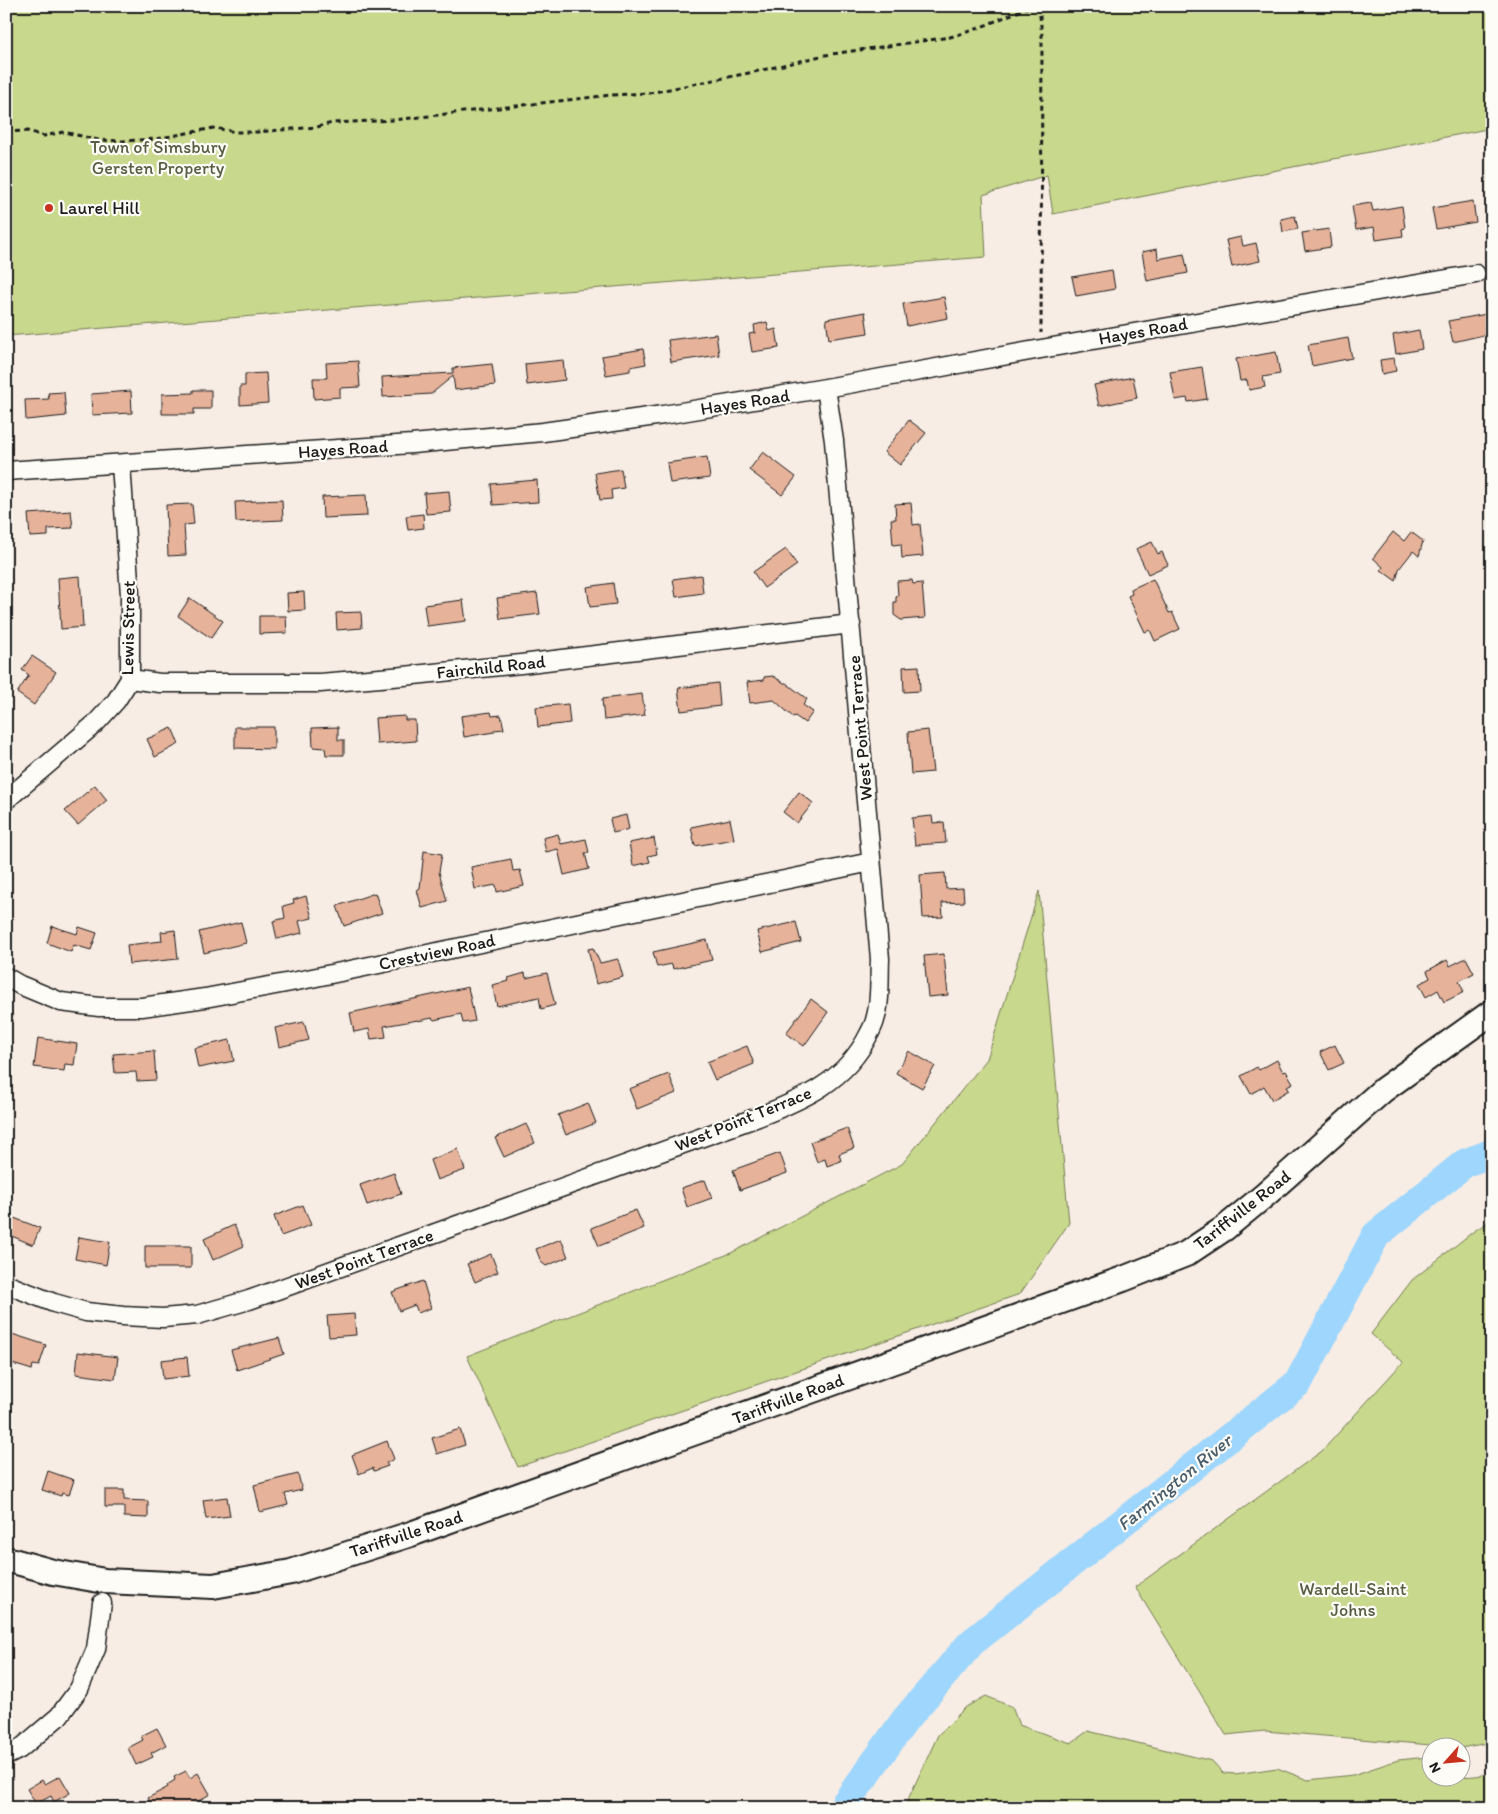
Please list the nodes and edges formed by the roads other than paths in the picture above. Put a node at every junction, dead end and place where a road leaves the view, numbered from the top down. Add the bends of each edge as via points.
1 (1476, 274) dead end
2 (826, 388) junction
3 (120, 464) junction
4 (6, 471) edge
5 (851, 624) junction
6 (130, 678) junction
7 (6, 800) edge
8 (871, 862) junction
9 (6, 977) edge
10 (1492, 1012) edge
11 (6, 1284) edge
12 (6, 1559) edge
13 (102, 1603) dead end
14 (6, 1756) edge

1 - 2 street, Hayes Road
2 - 3 street, Hayes Road via 543,432
2 - 5 street, West Point Terrace
3 - 4 street, Hayes Road
3 - 6 street, Lewis Street via 130,595
5 - 6 street, Fairchild Road via 511,665 320,683 160,683
5 - 8 street, West Point Terrace
6 - 7 street, Lewis Street via 96,724
8 - 9 street, Crestview Road via 302,980 142,1007 99,1007 61,1002
8 - 11 street, West Point Terrace via 880,959 876,1020 863,1046 846,1068 794,1103 249,1300 197,1315 163,1318 86,1312
10 - 12 main road, Tariffville Road via 1383,1090 1225,1228 1186,1254 1123,1280 411,1534 291,1572 203,1586 105,1581
13 - 14 street via 96,1649 80,1689 59,1716 20,1749

